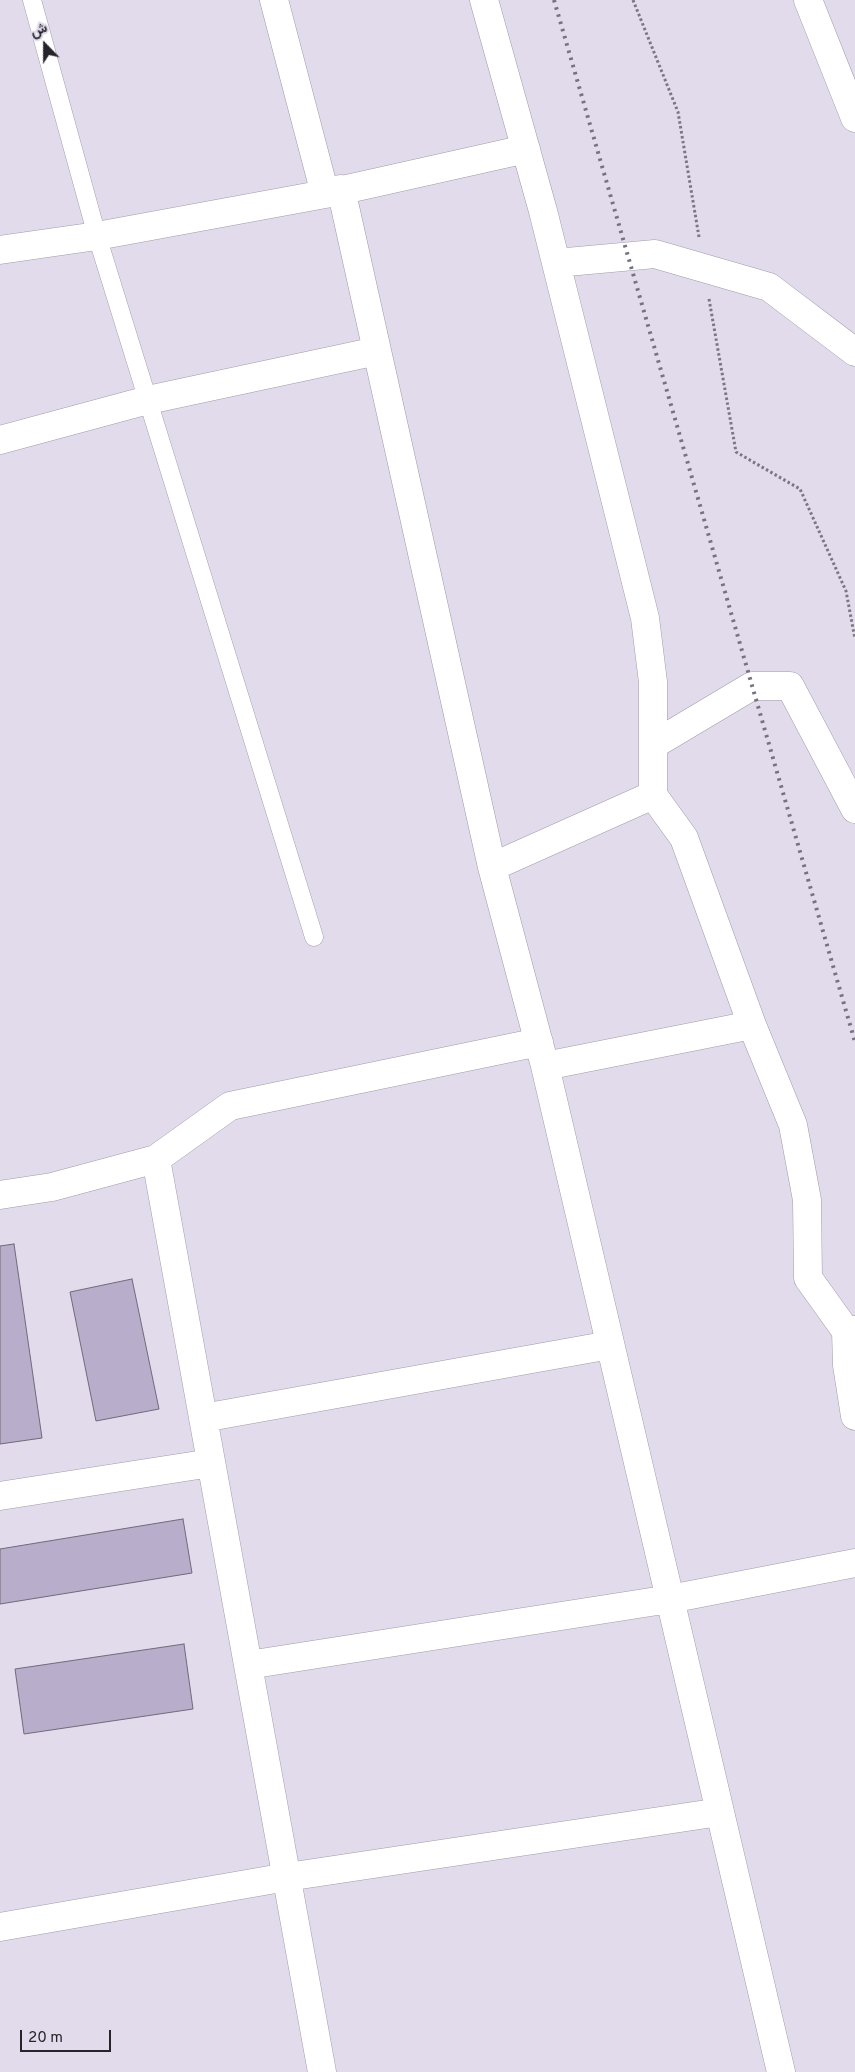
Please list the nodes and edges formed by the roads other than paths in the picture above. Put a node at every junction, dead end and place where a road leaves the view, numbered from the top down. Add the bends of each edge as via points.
1 (32, 0) edge
2 (274, 0) edge
3 (484, 0) edge
4 (808, 0) edge
5 (855, 118) edge
6 (526, 149) junction
7 (332, 192) junction
8 (97, 236) junction
9 (0, 250) edge
10 (556, 263) junction
11 (377, 351) junction
12 (855, 352) edge
13 (148, 400) junction
14 (0, 440) edge
15 (653, 745) junction
16 (653, 795) junction
17 (855, 809) edge
18 (492, 867) junction
19 (314, 937) dead end
20 (752, 1025) junction
21 (542, 1054) junction
22 (156, 1159) junction
23 (0, 1195) edge
24 (851, 1331) edge
25 (610, 1344) junction
26 (855, 1416) edge
27 (203, 1418) junction
28 (211, 1463) junction
29 (0, 1496) edge
30 (855, 1563) edge
31 (670, 1599) junction
32 (248, 1666) junction
33 (720, 1812) junction
34 (287, 1877) junction
35 (0, 1926) edge
36 (322, 2072) edge
37 (781, 2072) edge

1 - 8 lane
2 - 7 street
3 - 6 street
4 - 5 street
6 - 7 street
6 - 10 street
7 - 8 street
7 - 11 street
8 - 9 street
8 - 13 lane
10 - 12 street via 656,254 769,287
10 - 15 street via 645,618 652,682
11 - 13 street
11 - 18 street
13 - 14 street
13 - 19 lane
15 - 16 street
15 - 17 street via 752,686 790,686
16 - 18 street
16 - 20 street via 684,838
18 - 21 street
20 - 21 street
20 - 24 street via 793,1125 807,1200 808,1278
21 - 22 street via 230,1106
21 - 25 street
22 - 23 street via 52,1187
22 - 27 street
24 - 26 street via 848,1365
25 - 27 street
25 - 31 street
27 - 28 street
28 - 29 street
28 - 32 street
30 - 31 street
31 - 32 street
31 - 33 street
32 - 34 street
33 - 34 street
33 - 37 street
34 - 35 street
34 - 36 street

